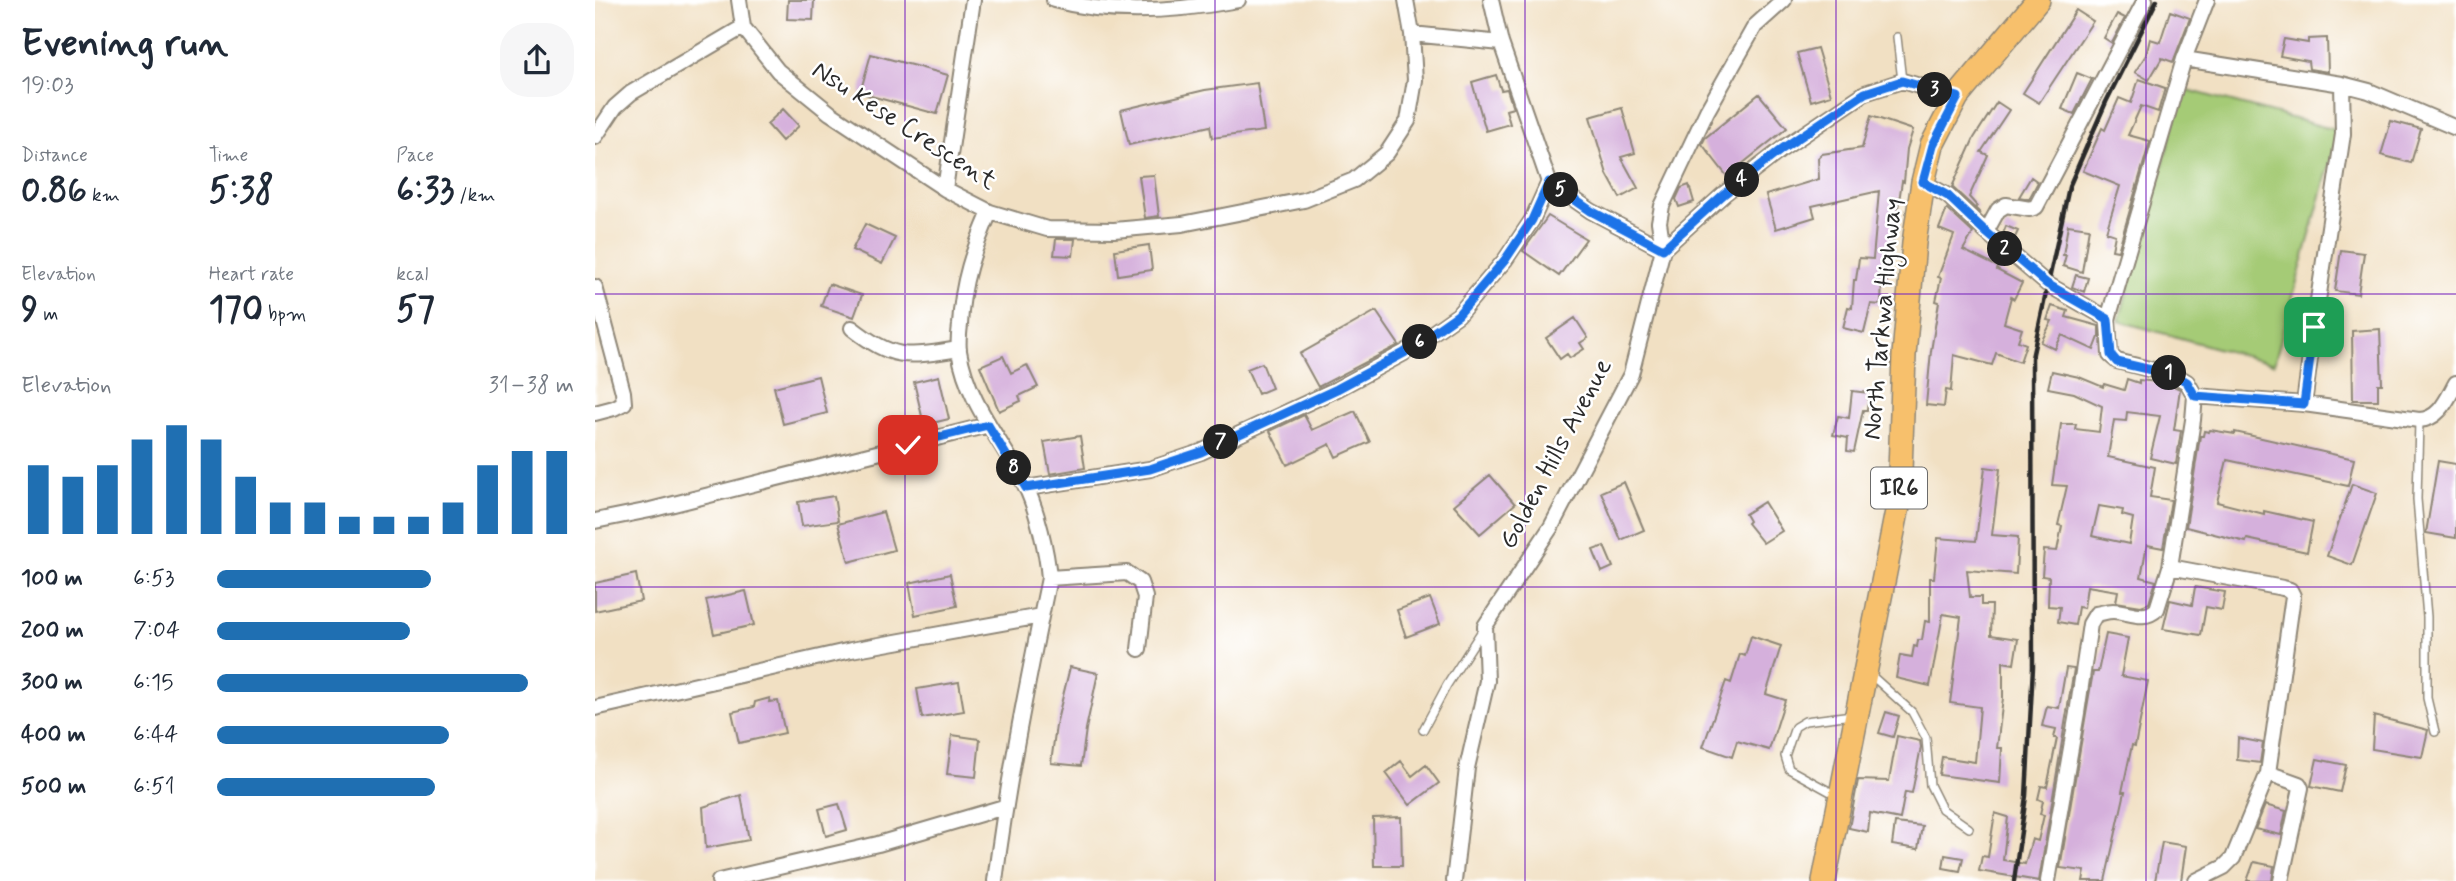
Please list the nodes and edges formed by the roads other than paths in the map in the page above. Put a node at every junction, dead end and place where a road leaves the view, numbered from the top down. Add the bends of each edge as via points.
1 (739, 0) edge
2 (973, 0) edge
3 (1053, 0) edge
4 (1238, 0) edge
5 (1406, 0) edge
6 (1491, 0) edge
7 (1784, 0) edge
8 (2038, 0) edge
9 (2145, 0) edge
10 (2207, 0) edge
11 (743, 27) junction
12 (1412, 34) junction
13 (1897, 37) dead end
14 (1501, 43) junction
15 (2184, 59) junction
16 (1902, 81) junction
17 (2342, 83) junction
18 (1958, 97) junction
19 (2456, 128) edge
20 (595, 137) edge
21 (1549, 182) junction
22 (1923, 182) junction
23 (945, 189) junction
24 (990, 212) junction
25 (1986, 232) junction
26 (1663, 249) junction
27 (595, 287) edge
28 (2108, 319) junction
29 (852, 328) dead end
30 (958, 349) junction
31 (2456, 383) edge
32 (2195, 396) junction
33 (2304, 404) junction
34 (595, 412) edge
35 (2419, 420) junction
36 (988, 425) junction
37 (1026, 488) junction
38 (595, 521) edge
39 (2169, 567) junction
40 (1049, 578) junction
41 (1041, 616) junction
42 (1485, 626) junction
43 (1139, 649) dead end
44 (1865, 671) junction
45 (595, 708) edge
46 (1856, 715) junction
47 (1423, 730) dead end
48 (2435, 732) dead end
49 (2268, 773) junction
50 (1841, 797) junction
51 (1004, 807) junction
52 (1969, 828) dead end
53 (719, 881) edge
54 (995, 881) edge
55 (1454, 881) edge
56 (1824, 881) edge
57 (2048, 881) edge
58 (2196, 881) edge
59 (2281, 881) edge

1 - 11 street
2 - 23 street
3 - 4 street via 1145,10
5 - 12 street, Nsu Kese Crescent
6 - 14 street
7 - 26 street, Golden Hills Avenue via 1755,26 1707,111 1662,206
8 - 18 main road, North Tarkwa Highway / IR6
9 - 25 street via 2036,207 2006,205
10 - 15 street
11 - 20 street via 631,93 615,107
11 - 23 street, Nsu Kese Crescent via 778,71 829,113
12 - 14 street
12 - 24 street, Nsu Kese Crescent via 1415,79 1408,121 1387,153 1355,180 1304,200 1182,224 1114,230 1047,229
13 - 16 lane
14 - 21 street
15 - 17 street
15 - 28 street
16 - 18 street
16 - 26 street via 1865,93 1782,149
17 - 19 street
17 - 33 street via 2343,134
18 - 22 main road, North Tarkwa Highway / IR6 via 1933,145
21 - 26 street via 1591,211
21 - 37 street via 1532,220 1505,260 1458,315 1404,353 1201,452 1150,469
22 - 25 street via 1948,196
22 - 44 main road, North Tarkwa Highway / IR6 via 1904,355 1899,501
23 - 24 street, Nsu Kese Crescent
24 - 30 street via 969,259 961,295
25 - 28 street via 2047,284
26 - 42 street, Golden Hills Avenue via 1631,374 1551,527
27 - 34 street via 624,403
28 - 32 street via 2111,355 2117,362 2177,376
29 - 30 street via 874,346 896,353 918,356
30 - 36 street
31 - 35 street via 2443,406 2428,419
32 - 33 street
32 - 39 street
33 - 35 street
35 - 48 lane via 2417,499 2427,617 2427,698
36 - 37 street
36 - 38 street
37 - 40 street via 1047,556
39 - 49 street via 2283,588 2293,596
39 - 57 street via 2153,614 2114,611 2096,614 2090,624
40 - 41 street
40 - 43 street via 1127,573 1140,582 1145,597
41 - 45 street via 851,650
41 - 51 street
42 - 47 lane
42 - 55 street via 1487,681 1467,768
44 - 46 main road, North Tarkwa Highway / IR6
44 - 52 lane via 1912,712 1926,738 1930,785 1942,809
46 - 50 main road, North Tarkwa Highway / IR6
46 - 50 lane via 1805,721 1795,727 1785,756 1789,769
49 - 58 street via 2233,858
49 - 59 street via 2301,788
50 - 56 main road, North Tarkwa Highway / IR6
51 - 53 street via 878,844
51 - 54 street

